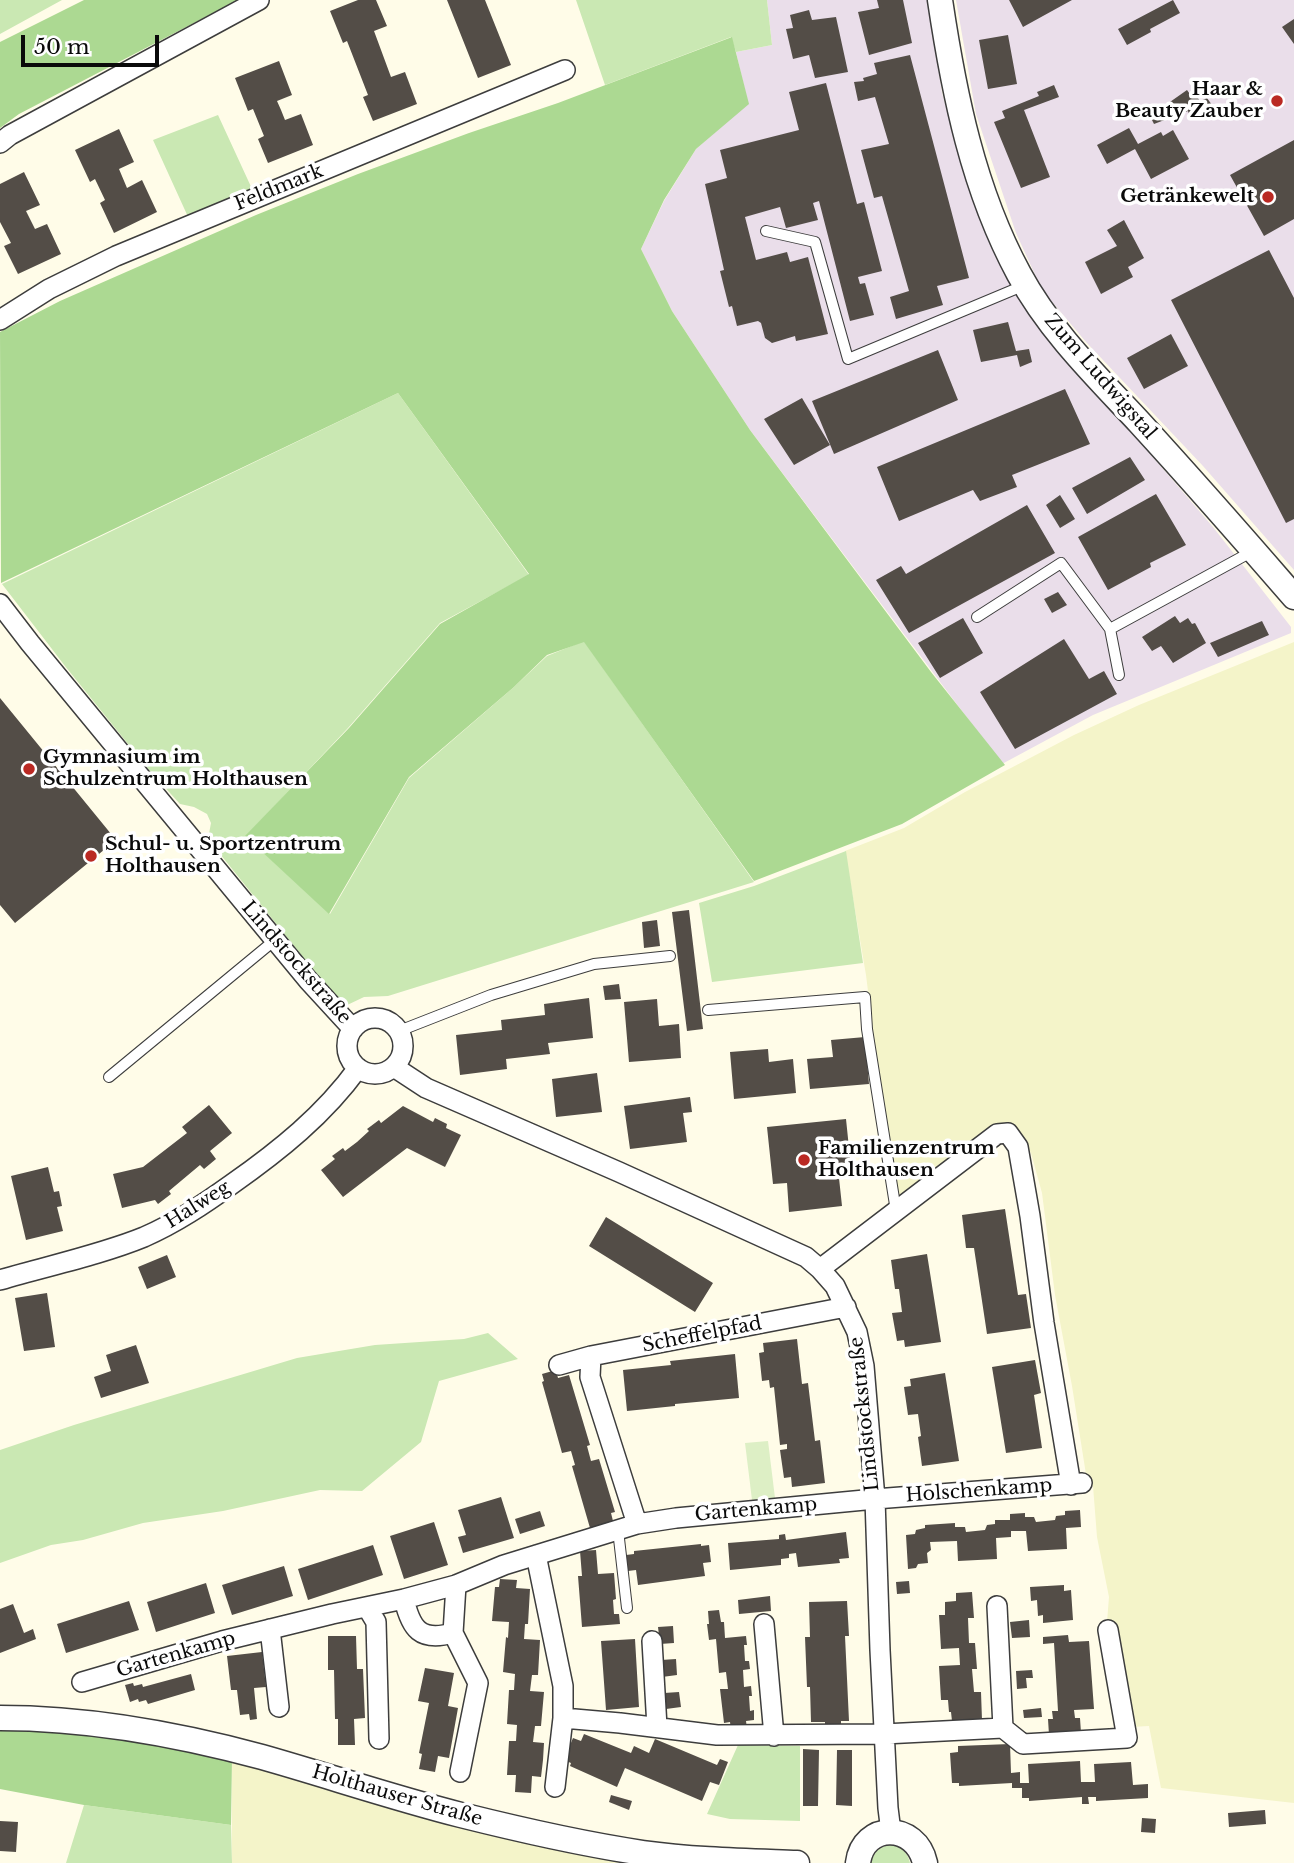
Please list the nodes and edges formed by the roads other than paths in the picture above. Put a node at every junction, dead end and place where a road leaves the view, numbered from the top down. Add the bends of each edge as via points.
1 (259, 0) edge
2 (940, 0) edge
3 (565, 70) dead end
4 (0, 143) edge
5 (766, 230) dead end
6 (1025, 285) junction
7 (0, 320) edge
8 (1254, 551) junction
9 (1294, 597) edge
10 (0, 604) edge
11 (977, 617) dead end
12 (1110, 629) junction
13 (1119, 675) dead end
14 (275, 940) junction
15 (670, 956) dead end
16 (708, 1010) dead end
17 (353, 1029) junction
18 (398, 1031) junction
19 (394, 1067) junction
20 (358, 1068) junction
21 (109, 1077) dead end
22 (896, 1212) junction
23 (820, 1269) junction
24 (0, 1280) edge
25 (846, 1307) junction
26 (590, 1356) junction
27 (559, 1365) dead end
28 (875, 1499) junction
29 (627, 1527) junction
30 (536, 1555) junction
31 (456, 1585) junction
32 (404, 1599) junction
33 (368, 1606) junction
34 (996, 1606) dead end
35 (627, 1608) dead end
36 (764, 1624) dead end
37 (270, 1629) junction
38 (1108, 1630) dead end
39 (453, 1633) junction
40 (652, 1641) dead end
41 (82, 1682) dead end
42 (279, 1707) dead end
43 (0, 1718) edge
44 (563, 1718) junction
45 (657, 1727) junction
46 (1003, 1728) junction
47 (884, 1734) junction
48 (774, 1736) junction
49 (379, 1739) dead end
50 (460, 1772) dead end
51 (555, 1787) dead end
52 (891, 1832) junction
53 (797, 1863) edge
54 (858, 1863) edge
55 (925, 1863) edge

1 - 4 street
2 - 6 street, Zum Ludwigstal via 962,122 984,200
3 - 7 street, Feldmark via 116,256
5 - 6 lane via 816,242 848,359
6 - 8 street, Zum Ludwigstal via 1077,355
8 - 9 street, Zum Ludwigstal
8 - 12 lane
10 - 14 street, Lindstockstraße
11 - 12 lane via 1061,563
12 - 13 lane
14 - 17 street, Lindstockstraße
14 - 21 lane
15 - 18 lane via 594,964 491,995
16 - 22 lane via 865,997
17 - 18 street, Lindstockstraße via 376,1018
17 - 20 street, Lindstockstraße via 346,1045
18 - 19 street via 402,1054
19 - 20 street via 381,1073
19 - 23 street, Lindstockstraße via 426,1088 793,1251
20 - 24 street, Halweg via 319,1114 269,1158 174,1223 110,1248
22 - 23 street
22 - 28 street, Holschenkamp via 997,1134 1008,1133 1018,1147 1044,1323 1077,1484
23 - 25 street, Lindstockstraße
25 - 26 street, Scheffelpfad
25 - 28 street, Lindstockstraße via 858,1332 864,1366
26 - 27 street, Scheffelpfad
26 - 29 street via 590,1377
28 - 29 street, Gartenkamp via 684,1517
28 - 47 street, Lindstockstraße
29 - 30 street, Gartenkamp
29 - 35 lane
30 - 31 street, Gartenkamp
30 - 44 street via 562,1686
31 - 32 street, Gartenkamp
31 - 39 street
32 - 33 street, Gartenkamp
32 - 39 street via 409,1620 417,1630 438,1637
33 - 37 street, Gartenkamp
33 - 49 street via 376,1622
34 - 46 street
36 - 48 street
37 - 41 street, Gartenkamp
37 - 42 street
38 - 46 street via 1127,1738 1023,1745
39 - 50 street via 478,1683
40 - 45 street
43 - 53 street, Holthauser Straße via 61,1720 161,1734 563,1839 694,1859
44 - 45 street
44 - 51 street
45 - 48 street
46 - 47 street
47 - 48 street
47 - 52 street, Lindstockstraße
52 - 54 street via 867,1842
52 - 55 street via 911,1838

